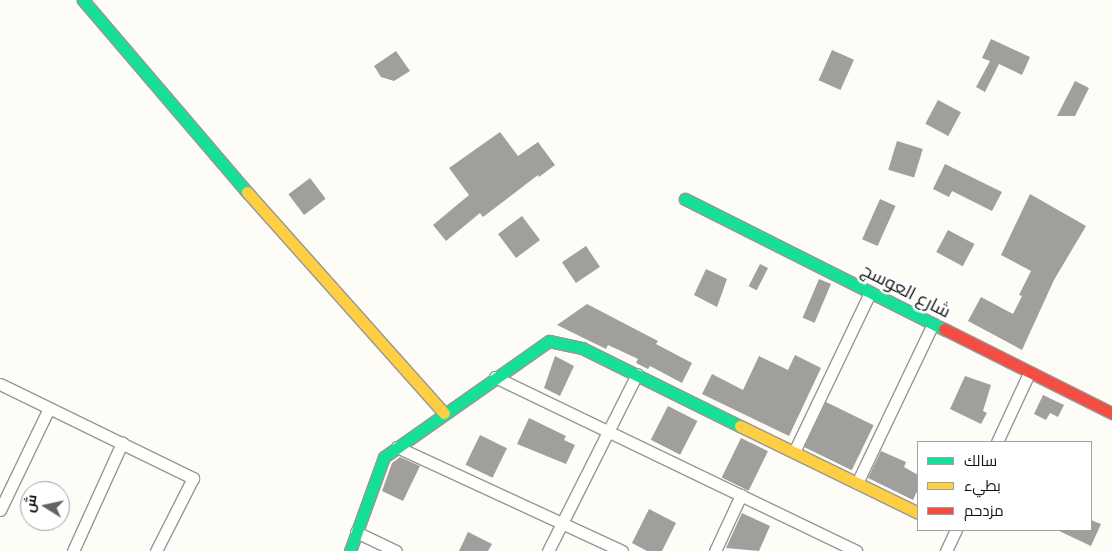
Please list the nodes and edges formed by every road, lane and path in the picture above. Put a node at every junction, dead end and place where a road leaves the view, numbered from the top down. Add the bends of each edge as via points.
1 (83, 0) edge
2 (685, 199) dead end
3 (870, 293) junction
4 (933, 324) junction
5 (1029, 373) junction
6 (637, 374) junction
7 (495, 377) junction
8 (0, 384) edge
9 (49, 408) junction
10 (444, 413) junction
11 (1112, 413) edge
12 (608, 432) junction
13 (997, 441) edge
14 (122, 443) junction
15 (397, 448) junction
16 (794, 452) junction
17 (857, 483) junction
18 (741, 495) junction
19 (0, 510) edge
20 (917, 513) edge
21 (562, 524) junction
22 (954, 531) edge
23 (356, 532) junction
24 (74, 551) edge
25 (156, 551) edge
26 (350, 551) edge
27 (396, 551) edge
28 (548, 551) edge
29 (622, 551) edge
30 (715, 551) edge
31 (856, 551) edge
32 (946, 551) edge

1 - 10 street via 196,137
2 - 3 street, شارع العوسج
3 - 4 street, شارع العوسج
3 - 16 street
4 - 5 street, شارع العوسج
4 - 17 street
5 - 11 street, شارع العوسج
5 - 13 street
6 - 7 street via 582,348 549,341
6 - 12 street
6 - 16 street
7 - 10 street
7 - 12 street
8 - 9 street
9 - 14 street
9 - 19 street
10 - 15 street
12 - 18 street
12 - 21 street
14 - 24 street
14 - 25 street via 193,478
15 - 21 street
15 - 23 street via 380,462
16 - 17 street
17 - 20 street
18 - 30 street
18 - 31 street
21 - 28 street
21 - 29 street
22 - 32 street
23 - 26 street
23 - 27 street

